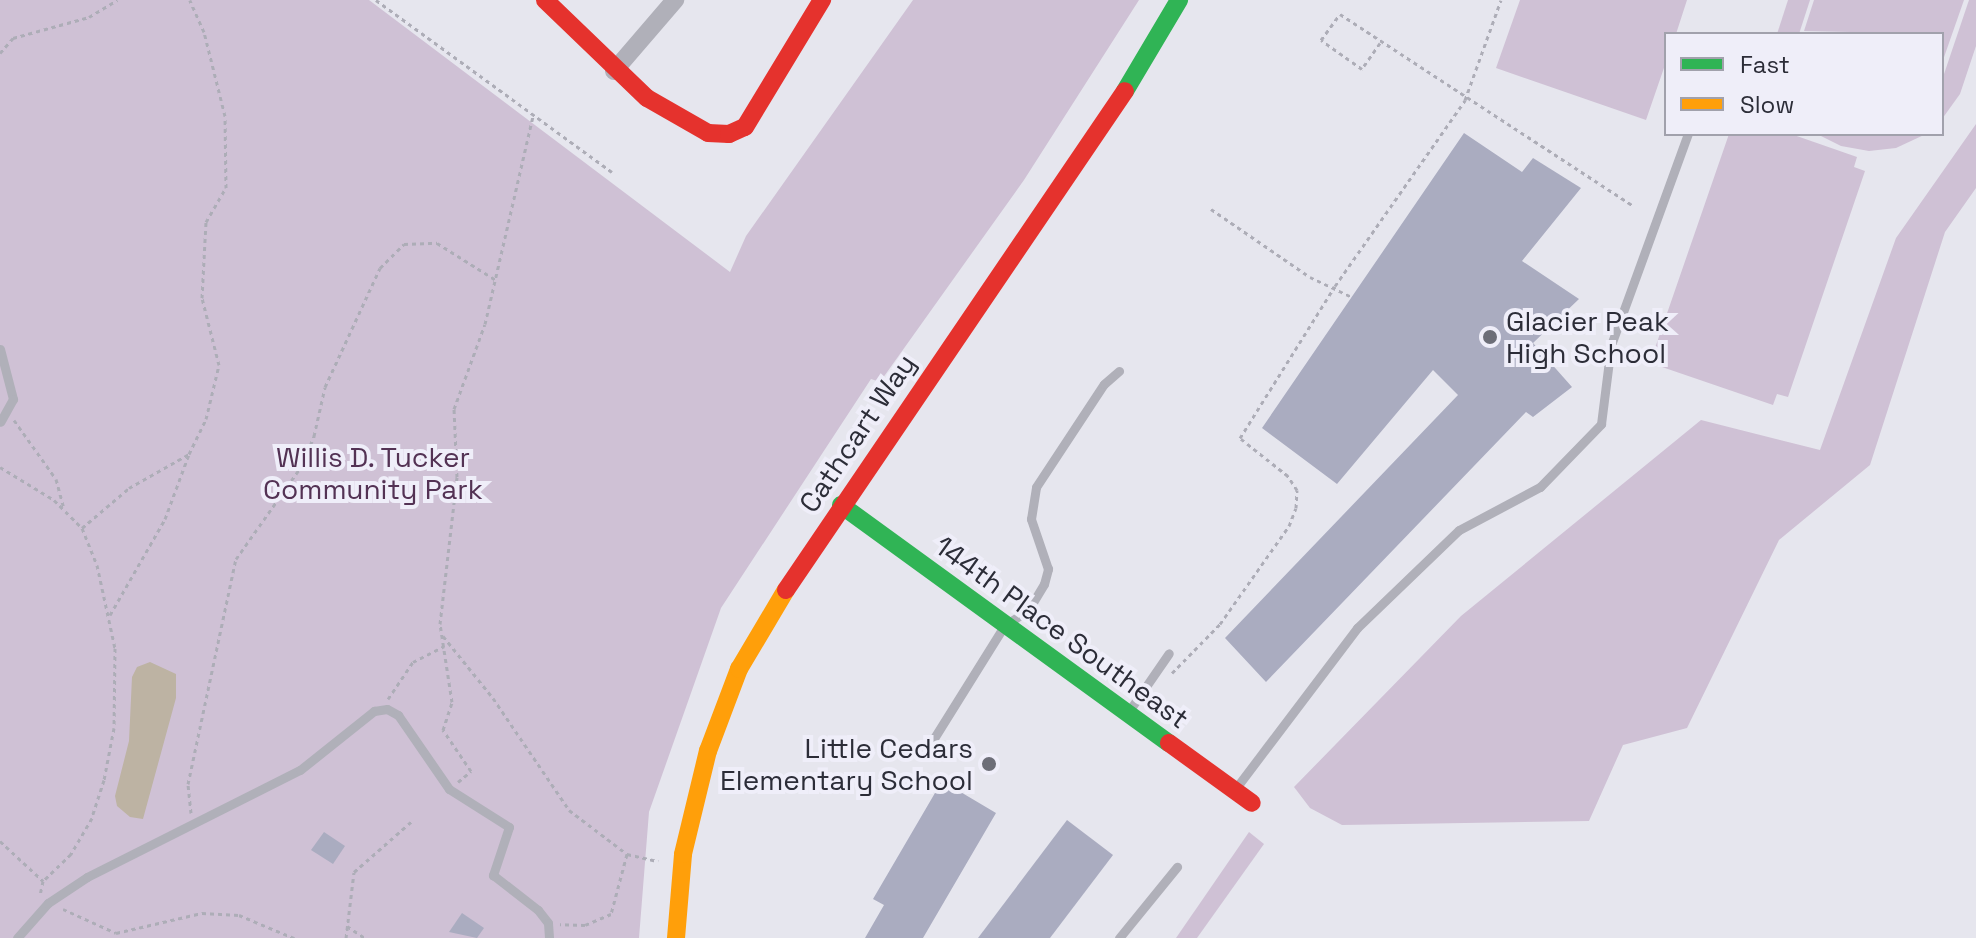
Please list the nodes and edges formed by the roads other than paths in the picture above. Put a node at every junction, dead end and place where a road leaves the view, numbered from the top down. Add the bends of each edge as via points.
1 (545, 0) edge
2 (675, 0) edge
3 (822, 0) edge
4 (1179, 0) edge
5 (614, 71) junction
6 (1687, 136) edge
7 (0, 349) edge
8 (1119, 371) dead end
9 (0, 422) edge
10 (841, 505) junction
11 (1004, 626) junction
12 (1169, 653) dead end
13 (1127, 714) junction
14 (931, 743) dead end
15 (1234, 790) junction
16 (1252, 803) dead end
17 (1177, 867) dead end
18 (17, 938) edge
19 (549, 938) edge
20 (676, 938) edge
21 (1119, 938) edge

1 - 5 main road
2 - 5 street
3 - 5 main road via 745,127 729,134 708,133 679,118
4 - 10 main road, Cathcart Way via 1154,48
6 - 15 lane via 1611,345 1601,424 1540,487 1459,530 1357,628
7 - 9 lane via 13,399
8 - 11 lane via 1104,384 1036,487 1031,519 1048,569 1029,609
10 - 11 main road, 144th Place Southeast
10 - 20 main road, Cathcart Way via 739,669 708,751 682,866
11 - 13 main road, 144th Place Southeast
11 - 14 lane
12 - 13 lane
13 - 15 main road, 144th Place Southeast
15 - 16 main road, 144th Place Southeast
17 - 21 lane
18 - 19 lane via 48,903 87,877 300,770 374,711 387,709 398,715 449,789 509,827 493,875 548,923

